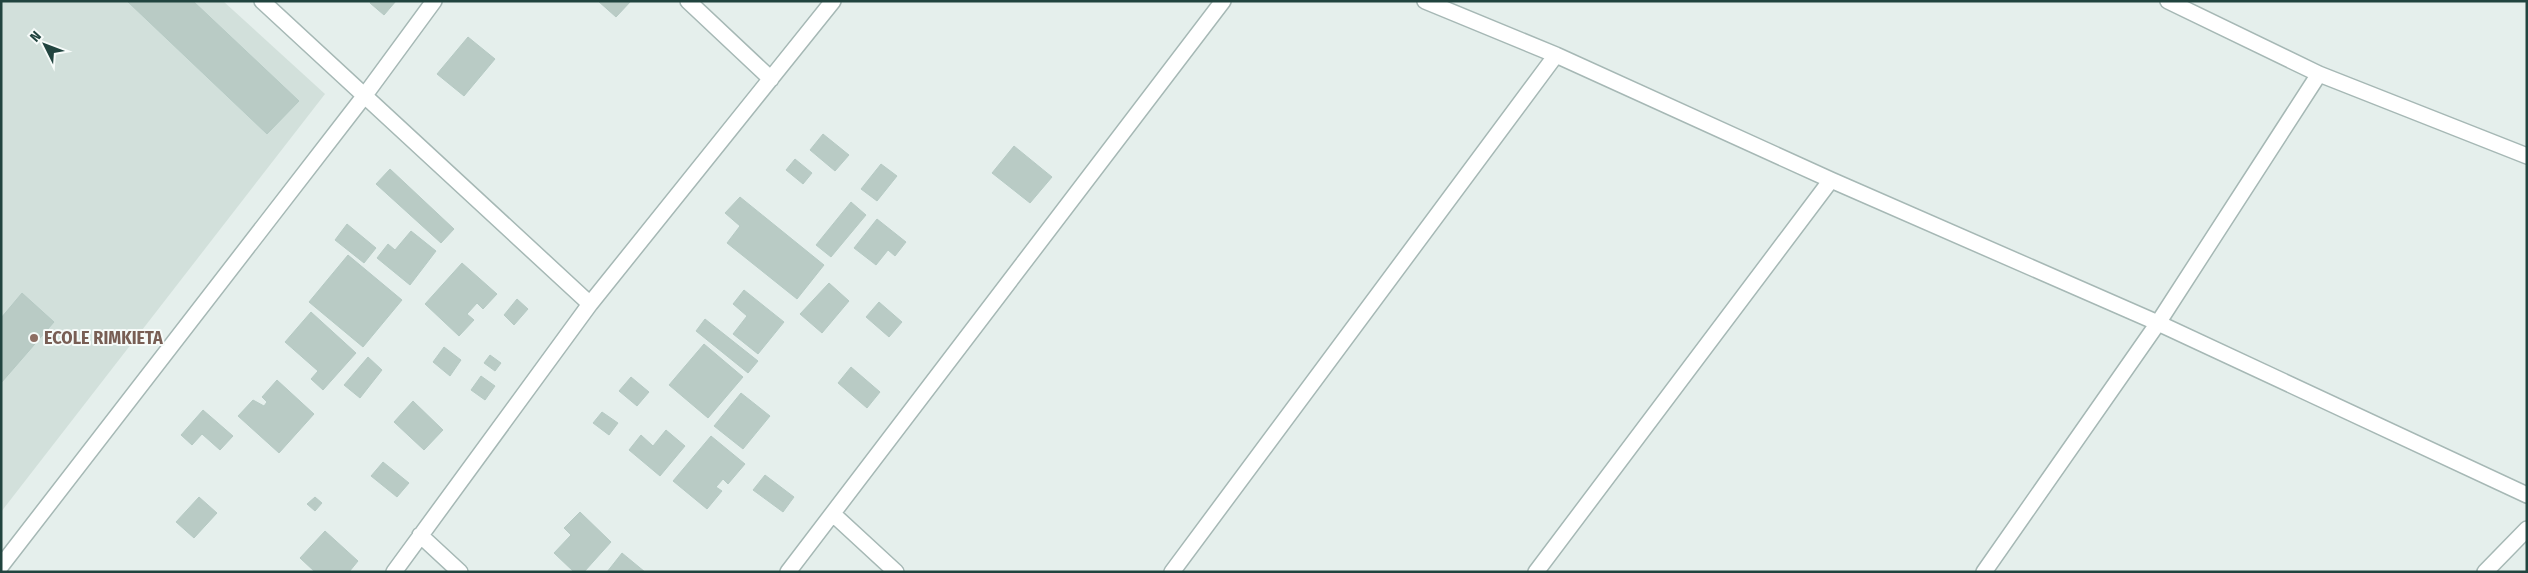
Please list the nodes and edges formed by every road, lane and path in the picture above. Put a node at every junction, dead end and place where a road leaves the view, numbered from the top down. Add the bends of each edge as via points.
1 (262, 1) edge
2 (434, 1) edge
3 (688, 1) edge
4 (833, 1) edge
5 (1223, 1) edge
6 (1425, 1) edge
7 (2168, 1) edge
8 (1556, 55) junction
9 (2319, 74) junction
10 (771, 79) junction
11 (365, 94) junction
12 (2527, 156) edge
13 (1831, 180) junction
14 (590, 304) junction
15 (2158, 323) junction
16 (2527, 495) edge
17 (833, 514) junction
18 (2527, 529) edge
19 (420, 536) junction
20 (1, 566) edge
21 (394, 572) edge
22 (460, 572) edge
23 (788, 572) edge
24 (896, 572) edge
25 (1172, 572) edge
26 (1536, 572) edge
27 (1984, 572) edge
28 (2485, 572) edge

1 - 11 street
2 - 11 street
3 - 10 street
4 - 10 street
5 - 17 street
6 - 8 street
7 - 9 street
8 - 13 street
8 - 25 street
9 - 12 street
9 - 15 street
10 - 14 street
11 - 14 street
11 - 20 street
13 - 15 street
13 - 26 street
14 - 19 street
15 - 16 street
15 - 27 street
17 - 23 street
17 - 24 street
18 - 28 street
19 - 21 street
19 - 22 street

